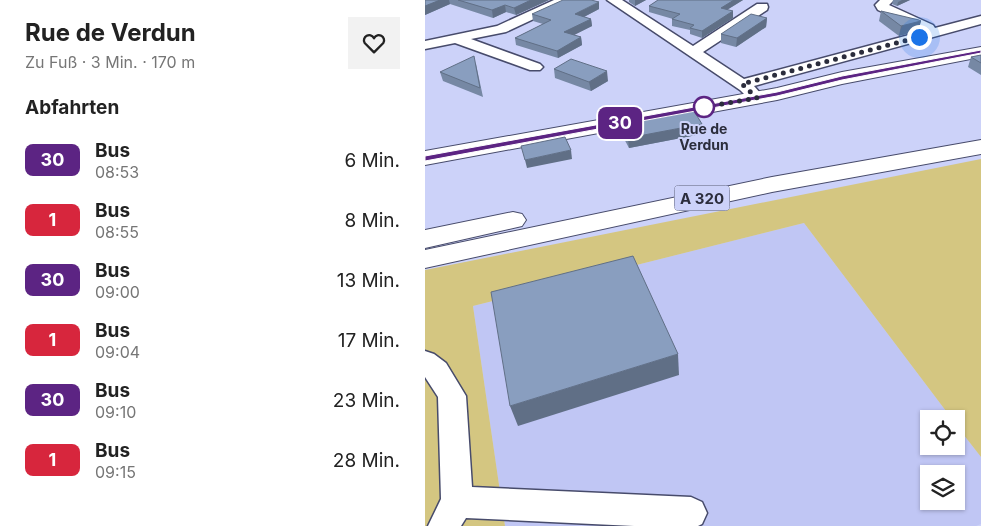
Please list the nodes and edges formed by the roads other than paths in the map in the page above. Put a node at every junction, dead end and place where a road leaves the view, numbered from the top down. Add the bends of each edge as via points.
1 (564, 0) edge
2 (613, 0) edge
3 (888, 0) edge
4 (762, 7) dead end
5 (981, 20) edge
6 (937, 32) junction
7 (457, 39) junction
8 (425, 45) edge
9 (693, 52) junction
10 (981, 52) edge
11 (981, 59) edge
12 (535, 67) dead end
13 (758, 92) junction
14 (981, 131) edge
15 (981, 147) edge
16 (425, 158) edge
17 (425, 239) edge
18 (425, 259) edge
19 (425, 362) edge
20 (691, 513) dead end
21 (451, 514) edge

1 - 7 street via 501,29
2 - 9 street via 639,11
3 - 6 street via 881,4 883,7
4 - 9 street
5 - 6 street
6 - 13 street
7 - 8 street
7 - 12 street
9 - 13 street
10 - 13 main road
11 - 13 main road via 849,85
13 - 16 main road
14 - 17 main road, A 320 via 703,179
15 - 18 main road, A 320 via 695,199
19 - 21 street via 437,370 451,396
20 - 21 street

